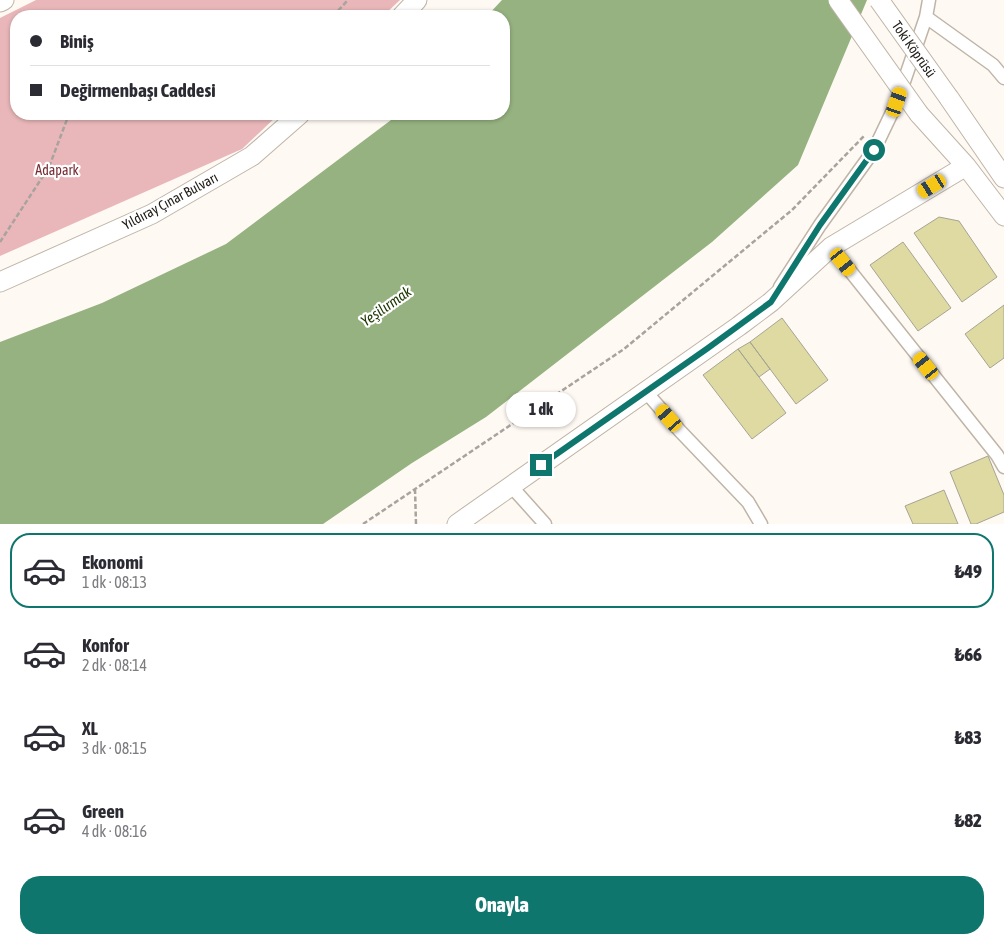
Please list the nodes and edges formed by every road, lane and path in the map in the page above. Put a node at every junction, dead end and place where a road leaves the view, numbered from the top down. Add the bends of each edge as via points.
1 (4, 0) edge
2 (348, 0) edge
3 (417, 0) edge
4 (838, 0) edge
5 (879, 0) edge
6 (929, 0) edge
7 (0, 2) edge
8 (339, 10) edge
9 (408, 10) edge
10 (926, 16) junction
11 (1004, 78) edge
12 (67, 120) edge
13 (293, 120) edge
14 (871, 129) dead end
15 (996, 153) edge
16 (966, 166) junction
17 (1004, 178) edge
18 (1004, 216) edge
19 (0, 242) edge
20 (831, 247) junction
21 (0, 282) edge
22 (771, 302) junction
23 (646, 392) junction
24 (1004, 467) edge
25 (511, 486) junction
26 (415, 489) junction
27 (363, 524) edge
28 (416, 524) edge
29 (457, 524) edge
30 (545, 524) edge
31 (761, 524) edge

1 - 7 main road
2 - 8 path
3 - 9 main road
4 - 16 main road, bridge via 918,114
5 - 15 main road, Toki Köprüsü, bridge via 949,98
6 - 10 street
10 - 11 street via 993,65
10 - 22 street via 897,102 874,150 820,225
12 - 19 path via 49,167
13 - 21 main road, Yıldıray Çınar Bulvarı via 252,156 152,214
14 - 26 path via 792,210 624,349
15 - 17 main road, Toki Köprüsü
16 - 18 main road
16 - 20 main road
20 - 22 main road
20 - 24 street
22 - 23 main road
23 - 25 main road
23 - 31 street via 748,502
25 - 29 main road
25 - 30 street
26 - 27 path
26 - 28 path

